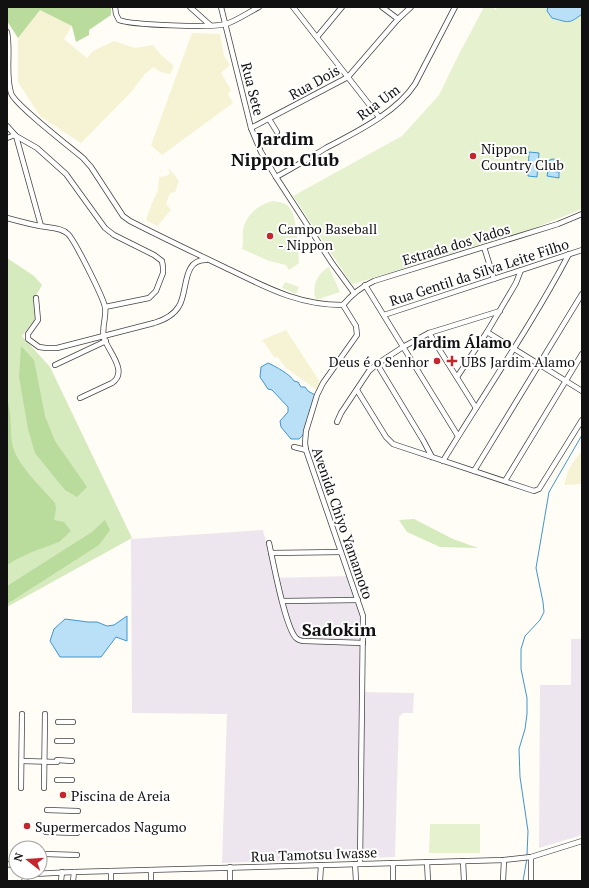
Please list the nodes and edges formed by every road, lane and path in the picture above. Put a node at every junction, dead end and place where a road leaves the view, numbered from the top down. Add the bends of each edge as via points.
1 (115, 7) edge
2 (190, 7) edge
3 (221, 7) edge
4 (258, 7) edge
5 (293, 7) edge
6 (342, 7) edge
7 (382, 7) edge
8 (411, 7) edge
9 (455, 7) edge
10 (398, 19) junction
11 (226, 24) junction
12 (210, 25) junction
13 (7, 32) edge
14 (317, 37) junction
15 (348, 77) junction
16 (379, 117) junction
17 (269, 119) junction
18 (7, 126) edge
19 (251, 128) junction
20 (277, 132) dead end
21 (16, 135) junction
22 (7, 138) edge
23 (276, 177) junction
24 (582, 214) edge
25 (7, 218) edge
26 (41, 226) junction
27 (484, 248) junction
28 (582, 250) edge
29 (569, 254) junction
30 (210, 261) junction
31 (521, 270) junction
32 (494, 279) junction
33 (364, 285) junction
34 (354, 293) junction
35 (582, 294) edge
36 (36, 298) dead end
37 (342, 305) junction
38 (105, 307) junction
39 (500, 311) junction
40 (384, 315) junction
41 (429, 332) junction
42 (487, 332) junction
43 (105, 339) junction
44 (403, 347) junction
45 (513, 348) junction
46 (582, 354) edge
47 (377, 364) junction
48 (539, 364) junction
49 (55, 365) dead end
50 (456, 377) junction
51 (565, 381) junction
52 (357, 390) junction
53 (582, 391) edge
54 (80, 398) dead end
55 (476, 408) junction
56 (582, 420) edge
57 (337, 422) dead end
58 (458, 436) junction
59 (294, 447) dead end
60 (306, 450) junction
61 (432, 457) junction
62 (443, 461) junction
63 (474, 471) junction
64 (505, 481) junction
65 (269, 543) dead end
66 (341, 552) junction
67 (271, 553) junction
68 (358, 600) junction
69 (283, 601) junction
70 (363, 643) junction
71 (22, 714) dead end
72 (45, 714) dead end
73 (58, 722) dead end
74 (73, 722) dead end
75 (57, 741) dead end
76 (72, 741) dead end
77 (22, 761) junction
78 (72, 761) dead end
79 (44, 762) junction
80 (57, 780) dead end
81 (72, 780) dead end
82 (21, 788) dead end
83 (44, 788) dead end
84 (47, 810) dead end
85 (78, 811) dead end
86 (46, 832) dead end
87 (78, 833) dead end
88 (582, 840) edge
89 (48, 854) edge
90 (77, 855) dead end
91 (531, 857) junction
92 (504, 860) junction
93 (463, 861) junction
94 (427, 862) junction
95 (393, 863) junction
96 (357, 864) junction
97 (321, 865) junction
98 (230, 867) junction
99 (151, 870) junction
100 (111, 871) junction
101 (62, 872) junction
102 (74, 872) junction
103 (48, 873) edge
104 (61, 881) edge
105 (74, 881) edge
106 (111, 881) edge
107 (151, 881) edge
108 (230, 881) edge
109 (320, 881) edge
110 (356, 881) edge
111 (393, 881) edge
112 (428, 881) edge
113 (464, 881) edge
114 (504, 881) edge
115 (531, 881) edge

1 - 12 street via 119,20 127,22
2 - 12 street
3 - 11 street, Rua Sete
4 - 11 street
5 - 14 street
6 - 14 street
7 - 10 street
8 - 10 street, Rua Dois
9 - 16 street, Rua Um via 410,92
10 - 15 street, Rua Dois
11 - 12 street
11 - 19 street, Rua Sete
13 - 30 street via 9,83 13,98 83,158 123,216
14 - 15 street
15 - 16 street
15 - 17 street, Rua Dois
16 - 23 street, Rua Um
17 - 19 street, Rua Dois
17 - 20 street
18 - 21 street
19 - 23 street, Rua Sete via 260,152
21 - 22 street
21 - 26 street
21 - 38 street via 37,148 66,174 105,228 162,261 163,273 153,295 143,300
23 - 34 street, Rua Sete
24 - 27 street, Estrada dos Vados
25 - 26 street
26 - 38 street via 60,229 69,234
27 - 32 street
27 - 33 street, Estrada dos Vados
28 - 29 street, Rua Gentil da Silva Leite Filho
29 - 31 street, Rua Gentil da Silva Leite Filho
29 - 45 street
30 - 37 street via 290,297 314,303
30 - 43 street via 194,262 187,277 181,303 170,316
31 - 32 street, Rua Gentil da Silva Leite Filho
31 - 39 street
32 - 40 street, Rua Gentil da Silva Leite Filho
33 - 34 street, Estrada dos Vados
33 - 40 street
34 - 37 street, Estrada dos Vados
35 - 48 street
36 - 43 street via 38,320 27,337 32,343 46,348 57,348
37 - 60 street, Avenida Chiyo Yamamoto via 356,326 357,335 317,395 306,431
38 - 43 street
39 - 41 street
39 - 42 street
40 - 44 street
41 - 44 street
41 - 50 street
42 - 45 street
42 - 50 street
43 - 49 street
43 - 54 street via 119,371 118,378 112,384
44 - 47 street
44 - 58 street
45 - 48 street
45 - 55 street
46 - 51 street
47 - 52 street via 369,371
47 - 61 street
48 - 51 street
48 - 63 street
50 - 55 street
51 - 53 street
51 - 64 street
52 - 57 street
52 - 61 street via 389,441
55 - 58 street
56 - 64 street via 539,489 534,491
58 - 62 street
59 - 60 street
60 - 66 street, Avenida Chiyo Yamamoto
61 - 62 street
62 - 63 street
63 - 64 street
65 - 67 street
66 - 67 street
66 - 68 street, Avenida Chiyo Yamamoto
67 - 69 street
68 - 69 street
68 - 70 street, Avenida Chiyo Yamamoto via 363,616
69 - 70 street via 292,631 298,640
70 - 96 street, Avenida Chiyo Yamamoto
71 - 77 street
72 - 79 street
73 - 74 street
75 - 76 street
77 - 79 street
77 - 82 street
78 - 79 street
79 - 83 street
80 - 81 street
84 - 85 street
86 - 87 street
88 - 91 street, Rua Tamotsu Iwasse
89 - 90 street
91 - 92 street, Rua Tamotsu Iwasse
91 - 115 street
92 - 93 street, Rua Tamotsu Iwasse
92 - 114 street
93 - 94 street, Rua Tamotsu Iwasse
93 - 113 street
94 - 95 street, Rua Tamotsu Iwasse
94 - 112 street
95 - 96 street, Rua Tamotsu Iwasse
95 - 111 street
96 - 97 street, Rua Tamotsu Iwasse
96 - 110 street, Avenida Chiyo Yamamoto
97 - 98 street, Rua Tamotsu Iwasse
97 - 109 street
98 - 99 street, Rua Tamotsu Iwasse
98 - 108 street
99 - 100 street, Rua Tamotsu Iwasse
99 - 107 street
100 - 102 street, Rua Tamotsu Iwasse
100 - 106 street
101 - 102 street, Rua Tamotsu Iwasse
101 - 103 street, Rua Tamotsu Iwasse
101 - 104 street
102 - 105 street

